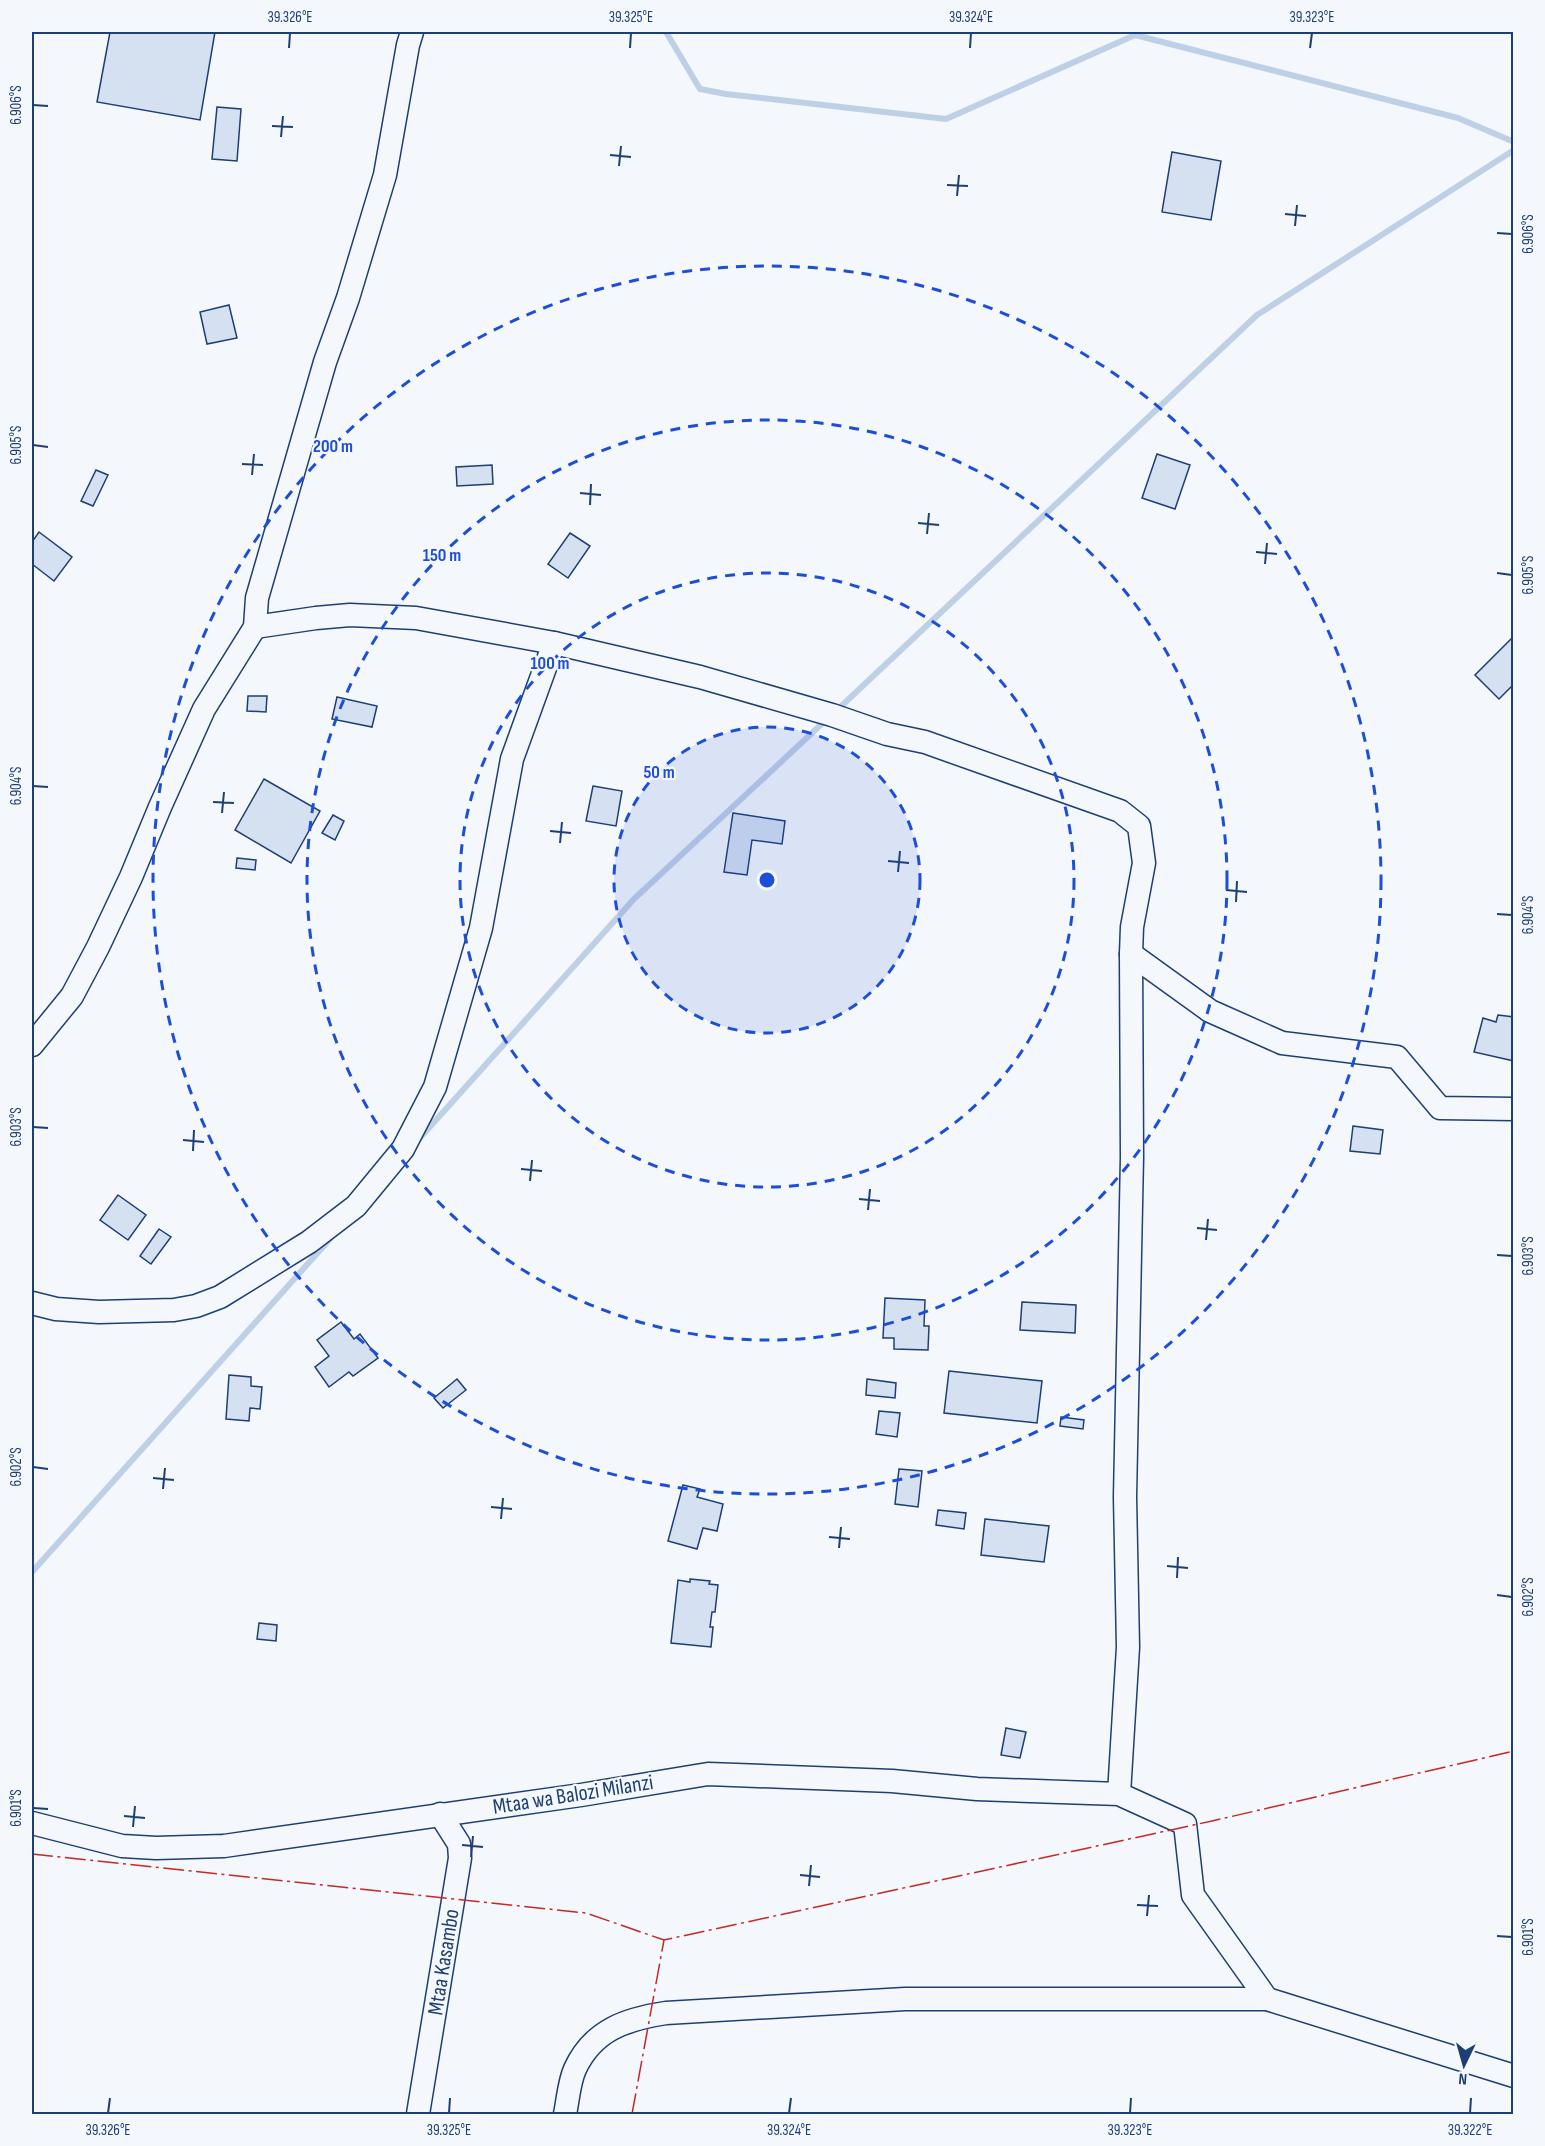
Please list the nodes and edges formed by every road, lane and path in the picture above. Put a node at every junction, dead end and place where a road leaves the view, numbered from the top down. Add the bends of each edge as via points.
1 (412, 32) edge
2 (255, 627) junction
3 (554, 643) junction
4 (1131, 954) junction
5 (32, 1045) edge
6 (1514, 1109) edge
7 (32, 1304) edge
8 (1119, 1794) junction
9 (440, 1814) junction
10 (32, 1823) edge
11 (1267, 1999) junction
12 (1514, 2076) edge
13 (418, 2115) edge
14 (565, 2115) edge

1 - 2 street via 385,175 257,598
2 - 3 street via 350,615 416,618
2 - 5 street via 204,709 131,877 72,996
3 - 4 street via 700,677 925,742 1120,811 1140,826 1144,863
3 - 7 street via 512,759 481,928 435,1087 403,1149 356,1206 309,1242 220,1297 174,1310 110,1312
4 - 6 street via 1210,1011 1282,1043 1397,1057 1440,1108
4 - 8 street via 1132,1157 1125,1497 1128,1647
8 - 9 street, Mtaa wa Balozi Milanzi via 708,1774
8 - 11 street via 1185,1824 1193,1895
9 - 10 street, Mtaa wa Balozi Milanzi via 224,1846 156,1848 122,1846
9 - 13 street, Mtaa Kasambo via 459,1844 460,1858
11 - 12 street
11 - 14 street via 905,1999 637,2017 597,2038 585,2052 574,2071

